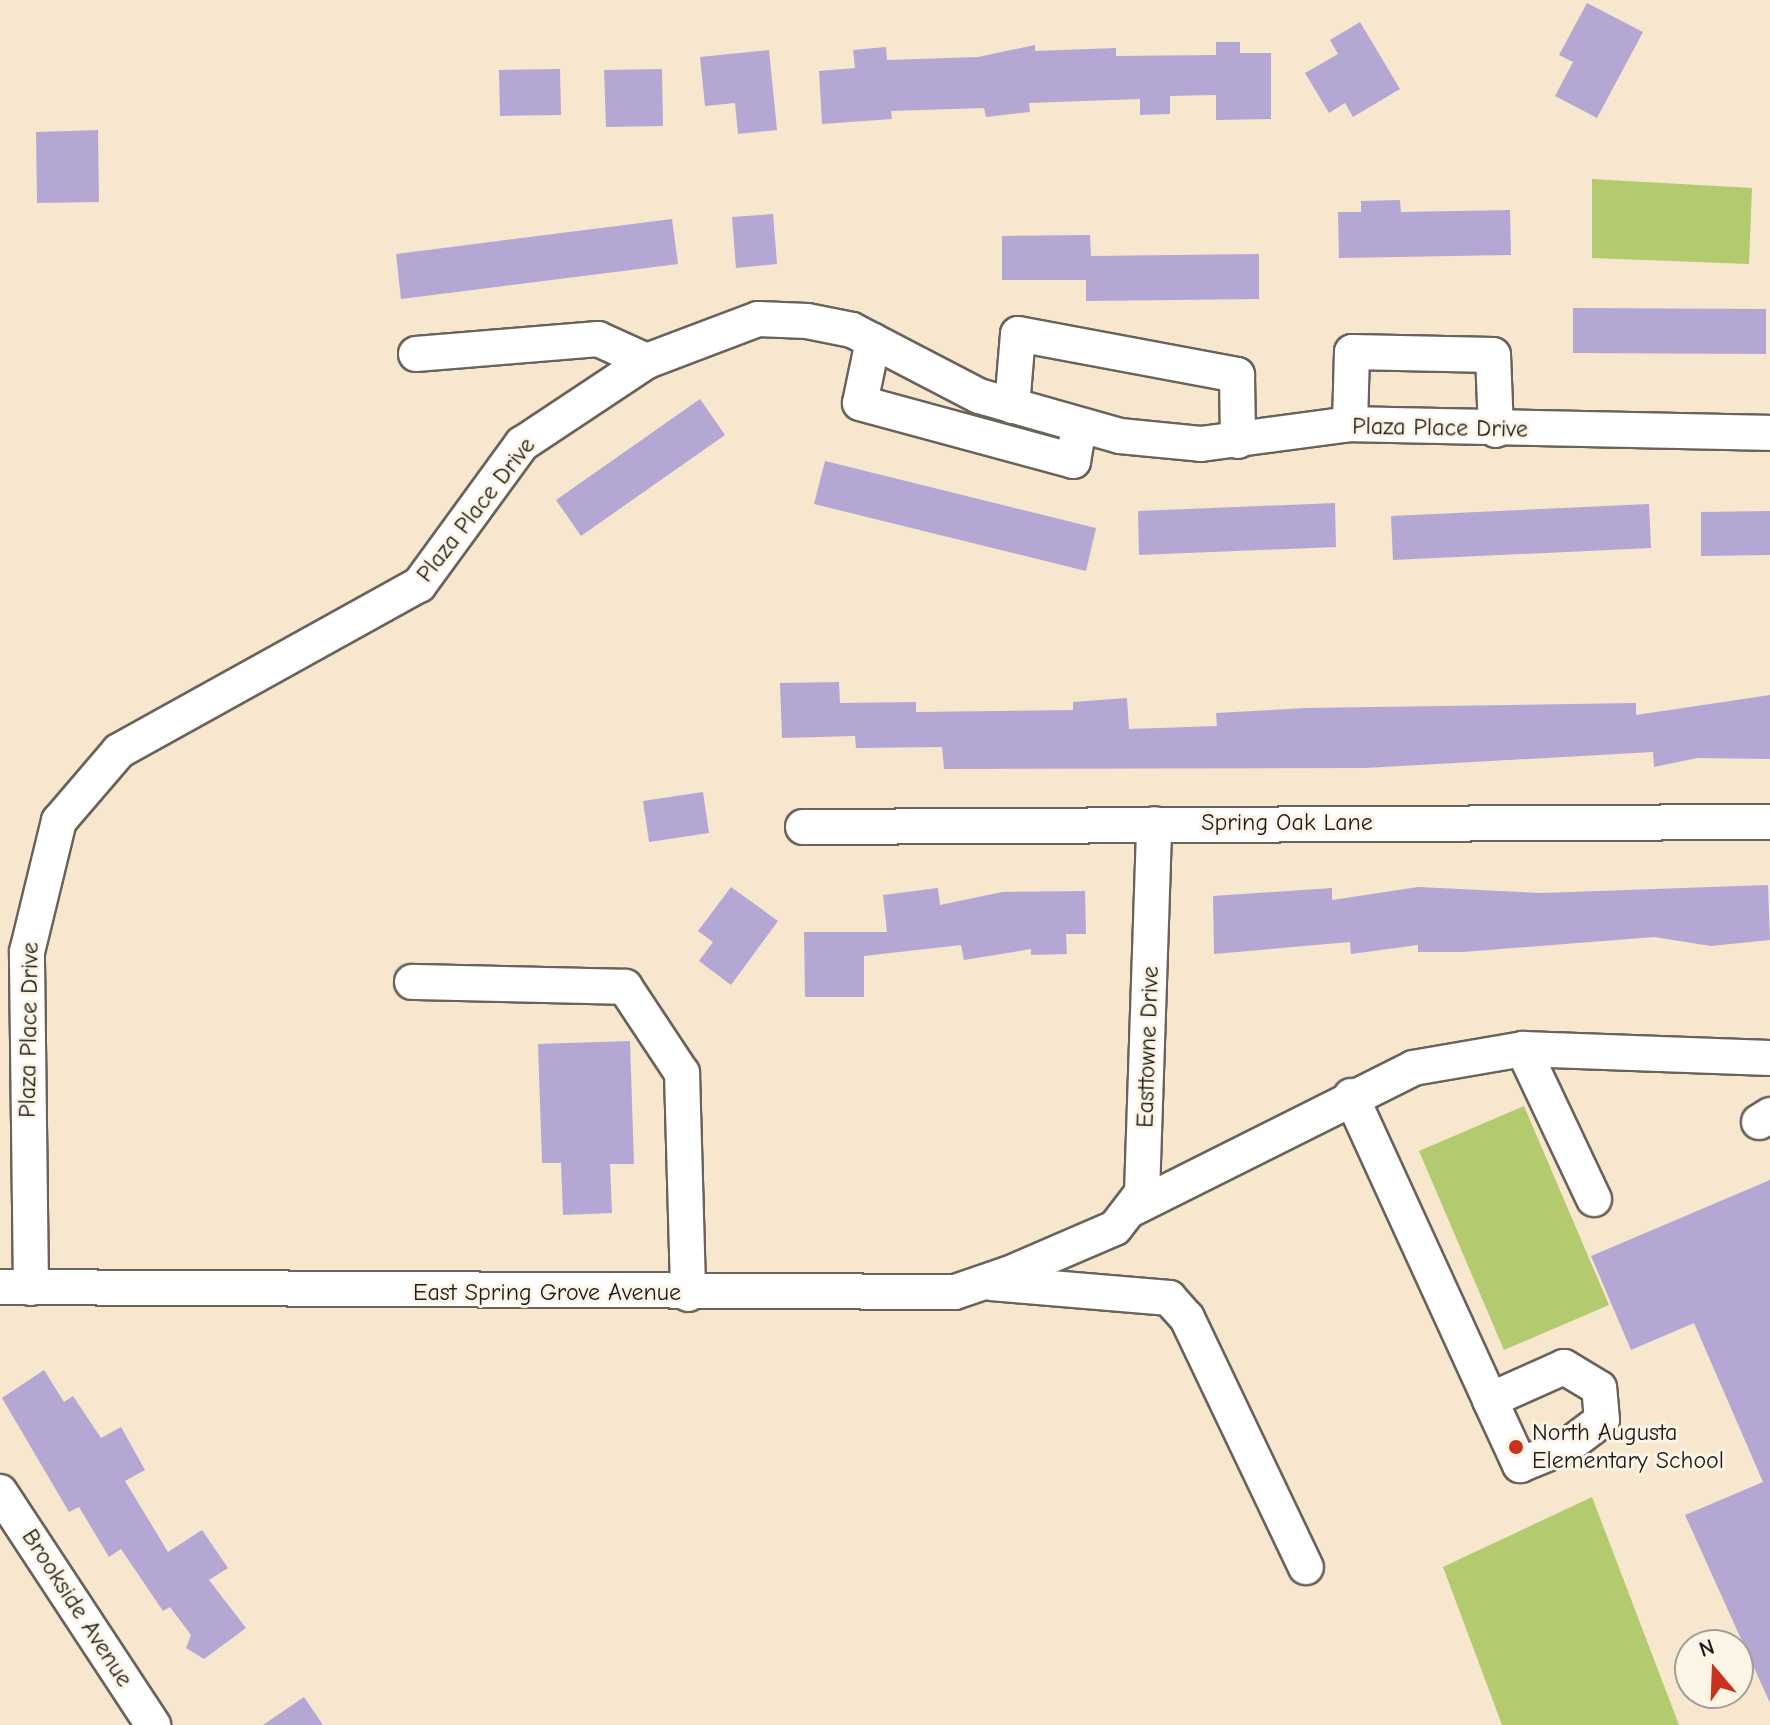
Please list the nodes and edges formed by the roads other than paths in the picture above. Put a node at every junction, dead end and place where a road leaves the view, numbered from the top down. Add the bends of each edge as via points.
1 (873, 341) junction
2 (416, 354) dead end
3 (647, 361) junction
4 (1012, 406) junction
5 (1350, 424) junction
6 (1079, 426) junction
7 (1496, 430) junction
8 (1770, 433) edge
9 (1238, 441) junction
10 (1770, 822) edge
11 (1154, 824) junction
12 (803, 827) dead end
13 (412, 982) dead end
14 (1523, 1049) junction
15 (1770, 1058) edge
16 (1351, 1096) junction
17 (1594, 1199) dead end
18 (1134, 1208) junction
19 (983, 1282) junction
20 (16, 1288) edge
21 (688, 1294) junction
22 (1490, 1400) dead end
23 (0, 1492) edge
24 (1306, 1567) dead end
25 (153, 1725) edge

1 - 3 street, Plaza Place Drive via 807,321 758,319
1 - 4 street, Plaza Place Drive
1 - 6 street via 860,403 1073,461
2 - 3 street via 598,339
3 - 20 street, Plaza Place Drive via 522,444 419,585 119,751 59,821 27,952
4 - 6 street, Plaza Place Drive
4 - 9 street via 1018,334 1237,375
5 - 7 street, Plaza Place Drive
5 - 7 street via 1352,352 1493,355
5 - 9 street, Plaza Place Drive
6 - 9 street, Plaza Place Drive via 1161,440
7 - 8 street, Plaza Place Drive
10 - 11 street, Spring Oak Lane
11 - 12 street, Spring Oak Lane
11 - 18 street, Easttowne Drive via 1145,1176
13 - 21 street via 625,987 682,1073
14 - 15 street
14 - 16 street via 1413,1068
14 - 17 street
16 - 18 street
16 - 22 street
18 - 19 street, East Spring Grove Avenue via 1115,1228
19 - 21 street, East Spring Grove Avenue via 955,1292
19 - 24 street via 1169,1298 1187,1318
20 - 21 street, East Spring Grove Avenue
23 - 25 street, Brookside Avenue

